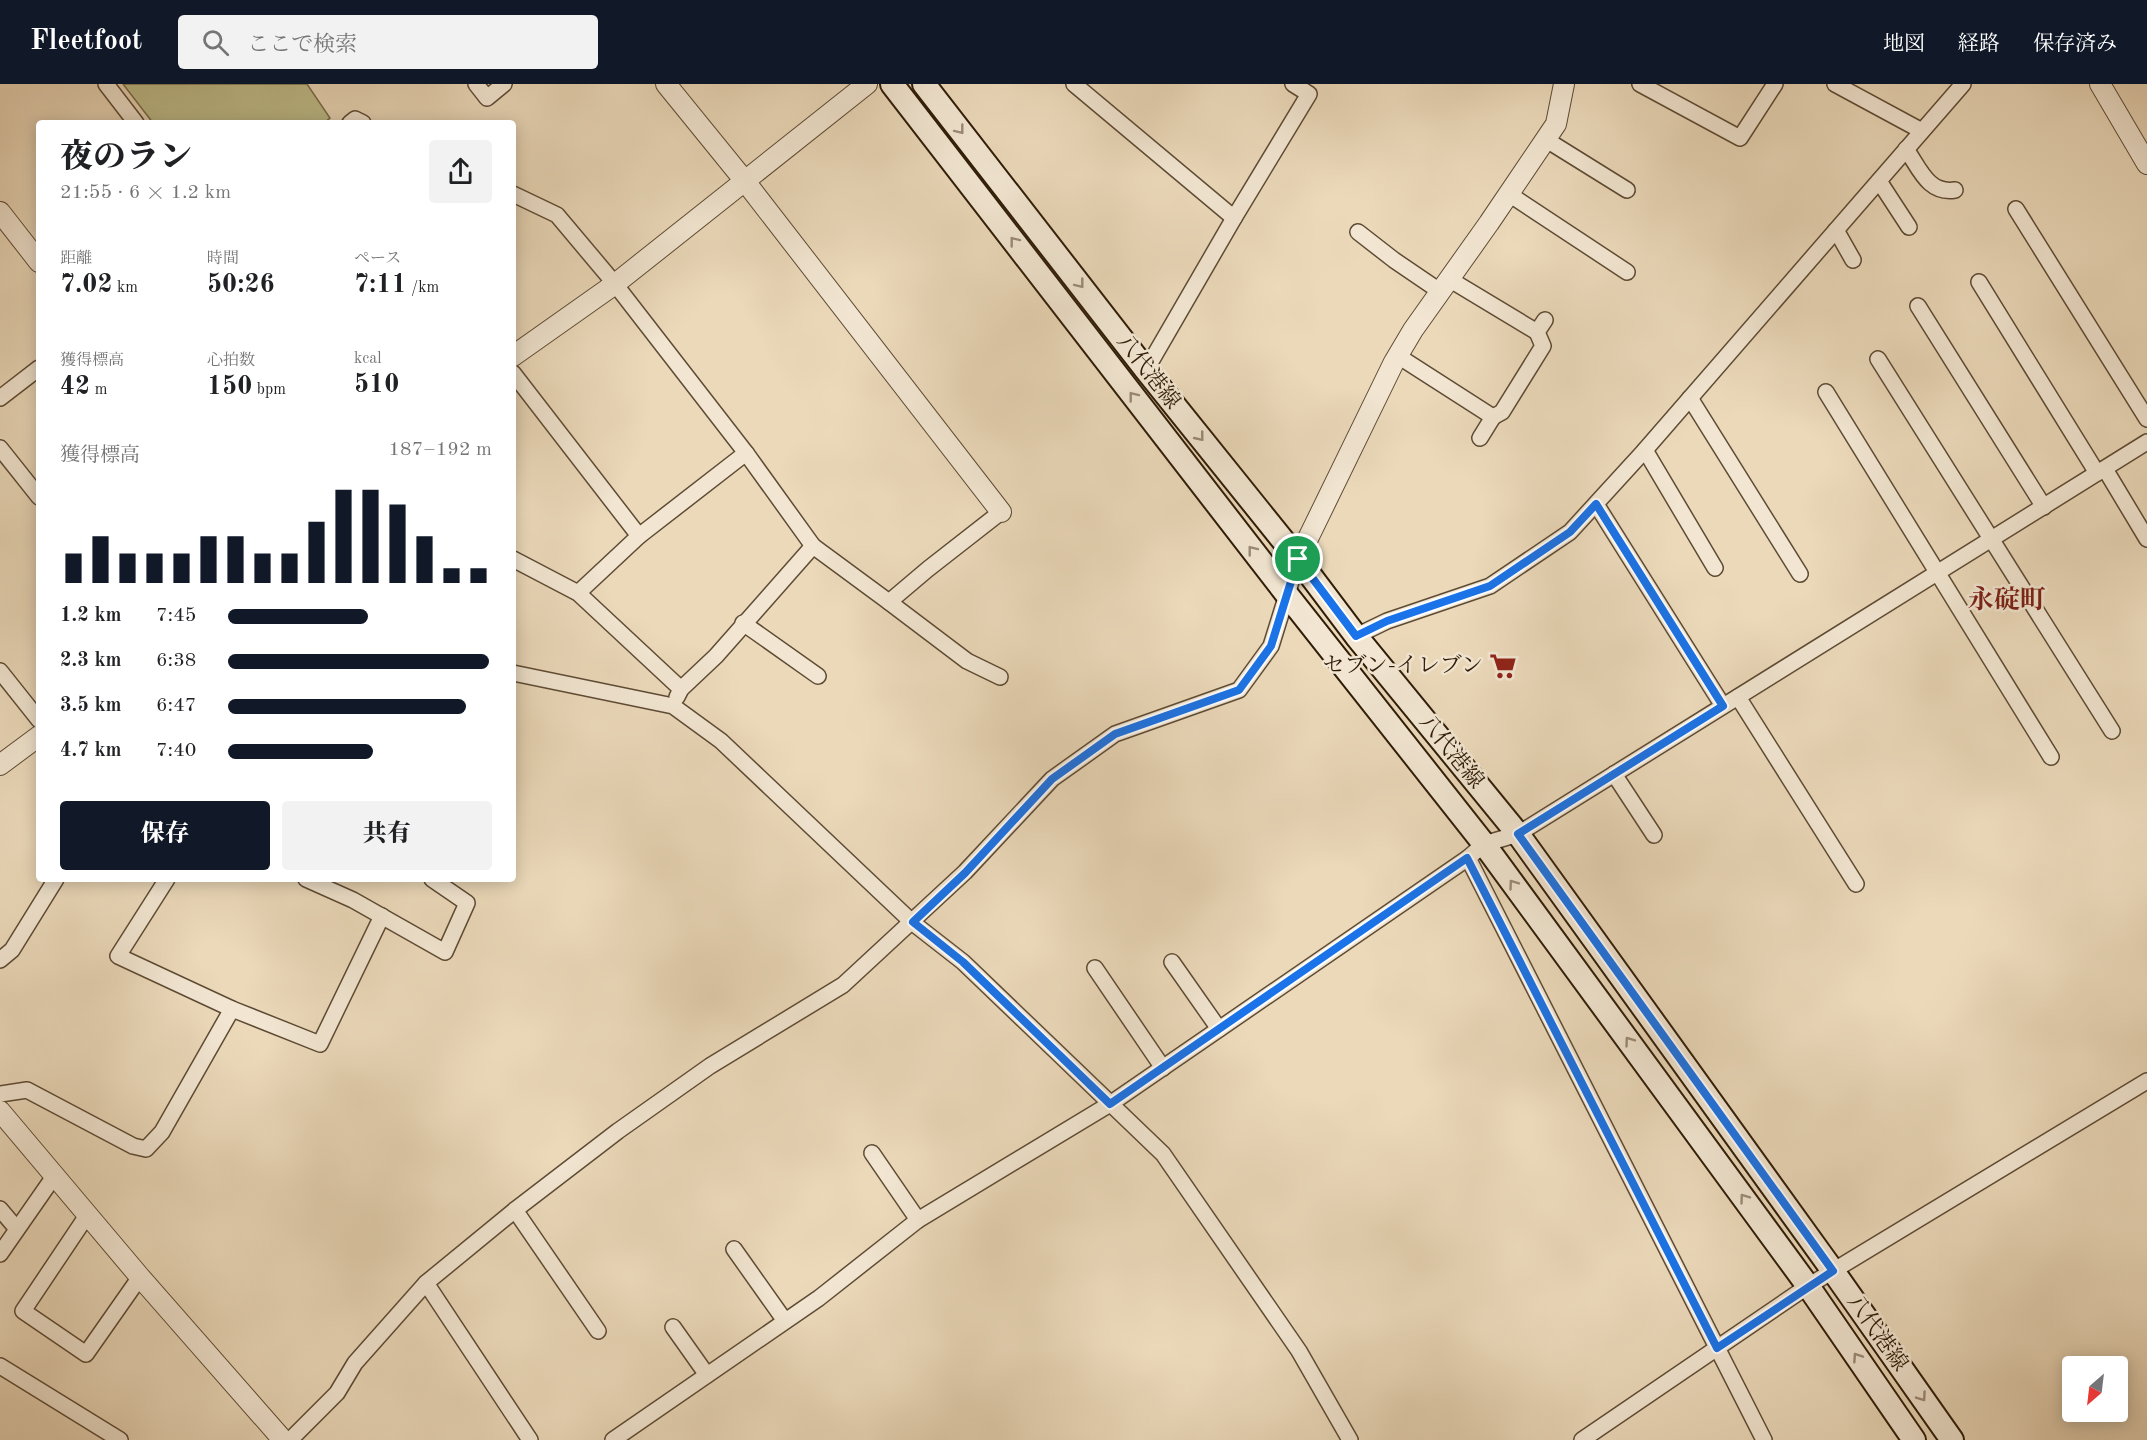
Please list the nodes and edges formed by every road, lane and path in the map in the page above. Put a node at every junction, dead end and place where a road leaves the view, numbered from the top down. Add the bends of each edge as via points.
1 (106, 84) edge
2 (476, 84) edge
3 (504, 84) edge
4 (666, 84) edge
5 (867, 84) edge
6 (892, 84) edge
7 (924, 84) edge
8 (1074, 84) edge
9 (1293, 84) edge
10 (1564, 84) edge
11 (1640, 84) edge
12 (1775, 84) edge
13 (1835, 84) edge
14 (1963, 84) edge
15 (2100, 84) edge
16 (134, 120) edge
17 (1922, 131) junction
18 (1545, 139) junction
19 (1906, 149) junction
20 (2147, 164) edge
21 (744, 180) junction
22 (1879, 181) junction
23 (1627, 190) dead end
24 (1955, 190) dead end
25 (1509, 194) junction
26 (516, 195) edge
27 (2016, 209) dead end
28 (0, 212) edge
29 (1234, 218) junction
30 (1909, 226) dead end
31 (1836, 230) junction
32 (1358, 232) dead end
33 (36, 258) edge
34 (1853, 260) dead end
35 (1627, 272) dead end
36 (1979, 282) dead end
37 (615, 284) junction
38 (1445, 285) junction
39 (1918, 306) dead end
40 (516, 354) edge
41 (1398, 356) junction
42 (1878, 359) dead end
43 (36, 370) edge
44 (1146, 370) junction
45 (516, 377) edge
46 (1826, 392) dead end
47 (0, 398) edge
48 (1690, 398) junction
49 (1493, 417) junction
50 (2147, 419) edge
51 (1480, 438) dead end
52 (2147, 442) edge
53 (0, 448) edge
54 (1645, 450) junction
55 (746, 453) junction
56 (2101, 471) junction
57 (36, 493) edge
58 (1596, 504) junction
59 (2044, 507) junction
60 (1001, 512) joint
61 (639, 536) junction
62 (1991, 539) junction
63 (2147, 539) edge
64 (813, 546) junction
65 (1298, 559) junction
66 (516, 561) edge
67 (1715, 567) dead end
68 (1938, 573) junction
69 (1800, 574) dead end
70 (578, 592) junction
71 (1288, 596) junction
72 (889, 602) junction
73 (743, 623) junction
74 (1356, 636) junction
75 (0, 670) edge
76 (516, 674) edge
77 (818, 676) dead end
78 (1000, 677) dead end
79 (681, 689) junction
80 (1738, 697) junction
81 (673, 706) junction
82 (1723, 706) junction
83 (36, 716) edge
84 (2112, 731) dead end
85 (36, 738) edge
86 (2052, 757) dead end
87 (1, 762) edge
88 (1614, 774) junction
89 (1518, 834) junction
90 (1654, 835) dead end
91 (1476, 850) junction
92 (54, 882) edge
93 (165, 882) edge
94 (313, 882) edge
95 (436, 882) edge
96 (1856, 884) dead end
97 (382, 916) junction
98 (913, 922) junction
99 (0, 960) edge
100 (1172, 962) dead end
101 (1095, 968) dead end
102 (232, 1009) junction
103 (1219, 1029) junction
104 (1163, 1068) junction
105 (2147, 1081) edge
106 (0, 1094) edge
107 (1110, 1104) junction
108 (0, 1112) edge
109 (872, 1153) dead end
110 (55, 1175) junction
111 (0, 1209) edge
112 (515, 1210) junction
113 (88, 1214) junction
114 (918, 1221) junction
115 (17, 1229) junction
116 (734, 1249) dead end
117 (0, 1254) edge
118 (1833, 1271) junction
119 (140, 1277) junction
120 (426, 1283) junction
121 (1808, 1286) junction
122 (785, 1321) junction
123 (673, 1327) dead end
124 (598, 1331) dead end
125 (1717, 1348) junction
126 (0, 1366) edge
127 (707, 1375) junction
128 (120, 1440) edge
129 (283, 1440) edge
130 (290, 1440) edge
131 (530, 1440) edge
132 (613, 1440) edge
133 (1350, 1440) edge
134 (1582, 1440) edge
135 (1764, 1440) edge
136 (1914, 1440) edge
137 (1952, 1440) edge

1 - 16 street
2 - 3 street via 487,98
4 - 21 street
5 - 21 street
71 -> 6 main road, 八代港線
7 -> 44 main road, 八代港線
8 - 29 street
9 - 29 street via 1309,94
10 - 18 street via 1556,124
11 - 12 street via 1740,138
13 - 17 street
14 - 17 street
15 - 20 street
17 - 19 street
18 - 23 street
18 - 25 street
19 - 22 street
19 - 24 street via 1933,188 1943,192
21 - 37 street
21 - 60 street
22 - 30 street
22 - 31 street
25 - 35 street
25 - 38 street
26 - 37 street via 557,215
27 - 50 street
28 - 33 street
29 - 44 street
31 - 34 street
31 - 48 street
32 - 38 street via 1394,260
36 - 56 street
37 - 40 street
37 - 55 street
38 - 41 street
38 - 49 street via 1541,326 1543,346 1502,412
39 - 59 street
41 - 49 street
41 - 65 street
42 - 62 street
43 - 47 street
44 -> 65 main road, 八代港線
45 - 61 street
46 - 68 street
48 - 54 street
48 - 69 street
49 - 51 street
52 - 56 street
53 - 57 street
54 - 58 street
54 - 67 street
55 - 61 street
55 - 64 street
56 - 59 street
56 - 63 street
58 - 74 street via 1570,532 1490,586 1387,621
58 - 82 street
59 - 62 street
60 - 72 street
61 - 70 street
62 - 68 street
62 - 84 street
64 - 72 street
64 - 73 street
65 - 71 street
65 - 74 main road, 八代港線
66 - 70 street
68 - 80 street
68 - 86 street
70 - 79 street
71 - 91 main road, 八代港線
71 - 98 street via 1271,646 1239,690 1115,734 1052,779 965,873
72 - 78 street via 967,661
73 - 77 street
73 - 79 street
74 - 89 main road, 八代港線
75 - 83 street
76 - 81 street
79 - 81 street
80 - 82 street
80 - 96 street
81 - 98 street via 721,741
82 - 88 street
85 - 87 street
88 - 89 street
88 - 90 street
89 - 91 street
89 - 118 main road, 八代港線
91 - 103 street
121 -> 91 main road, 八代港線
91 - 125 street
92 - 99 street via 12,950
93 - 102 street via 118,956
94 - 97 street
95 - 97 street via 467,903 445,952
97 - 102 street via 320,1044
98 - 107 street via 963,962
98 - 112 street via 843,986 710,1066
100 - 103 street
101 - 104 street
102 - 106 street via 162,1131 146,1149 133,1146 27,1090
103 - 104 street
104 - 107 street
105 - 118 street
107 - 114 street
107 - 133 street via 1163,1154 1299,1351
108 - 110 street
109 - 114 street
110 - 113 street
110 - 115 street
111 - 115 street
112 - 120 street
112 - 124 street
113 - 119 street
113 - 119 street via 23,1311 86,1354
114 - 122 street
115 - 117 street
116 - 122 street
118 - 121 street
118 -> 137 main road, 八代港線
119 - 129 street
120 - 130 street via 355,1363 337,1393
120 - 131 street
121 - 125 street
136 -> 121 main road, 八代港線
122 - 127 street
123 - 127 street
125 - 134 street
125 - 135 street
126 - 128 street
127 - 132 street

